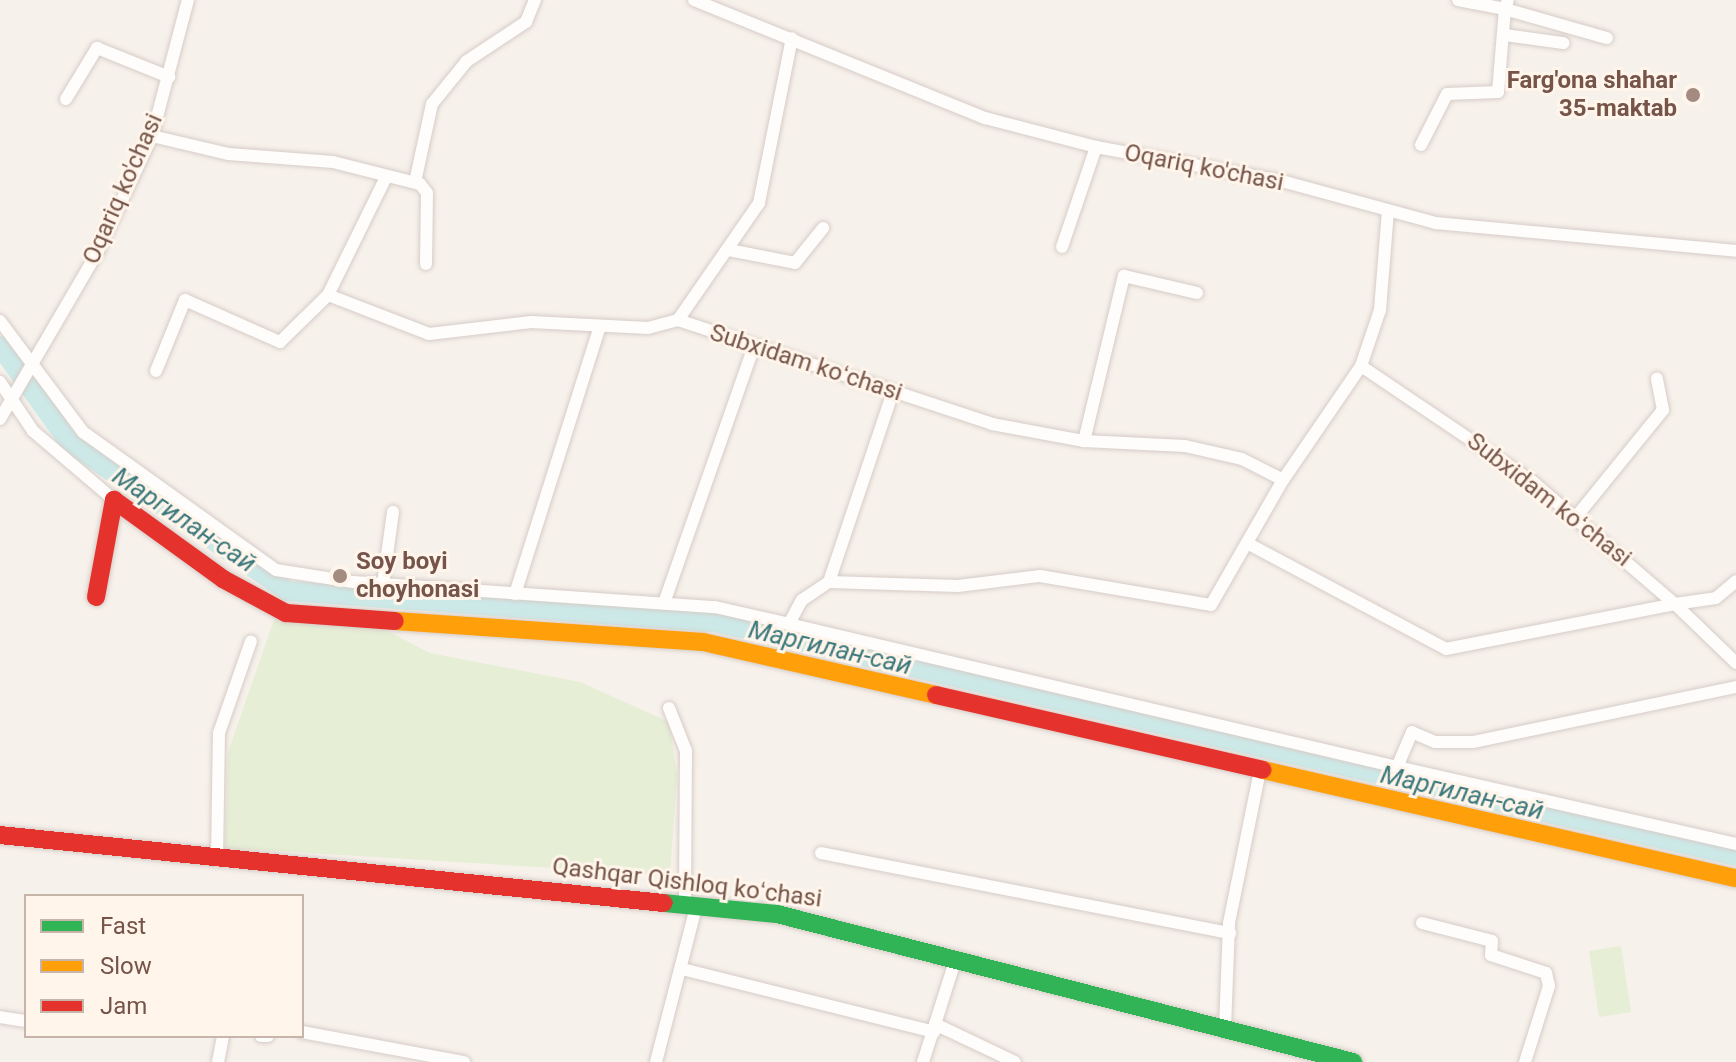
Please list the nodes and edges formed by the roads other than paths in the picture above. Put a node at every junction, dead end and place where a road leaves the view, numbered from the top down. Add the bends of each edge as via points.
1 (188, 0) edge
2 (535, 0) edge
3 (694, 0) edge
4 (1458, 0) edge
5 (1506, 5) edge
6 (1505, 35) junction
7 (792, 38) junction
8 (1607, 38) dead end
9 (1563, 43) dead end
10 (169, 77) junction
11 (66, 99) dead end
12 (152, 136) junction
13 (1421, 145) dead end
14 (1096, 147) junction
15 (386, 177) junction
16 (415, 182) junction
17 (1388, 211) junction
18 (823, 228) dead end
19 (1062, 247) dead end
20 (729, 250) junction
21 (1736, 251) edge
22 (426, 264) dead end
23 (1197, 293) dead end
24 (328, 295) junction
25 (678, 320) junction
26 (0, 321) edge
27 (600, 326) junction
28 (753, 349) junction
29 (1361, 366) junction
30 (30, 367) junction
31 (156, 371) dead end
32 (1657, 379) dead end
33 (0, 382) edge
34 (893, 392) junction
35 (11, 397) junction
36 (0, 419) edge
37 (1084, 441) junction
38 (1283, 480) junction
39 (114, 500) junction
40 (393, 512) dead end
41 (1576, 517) junction
42 (1247, 543) junction
43 (1736, 581) edge
44 (829, 582) junction
45 (383, 584) junction
46 (515, 594) junction
47 (96, 597) dead end
48 (664, 603) junction
49 (1675, 604) junction
50 (789, 624) junction
51 (251, 641) dead end
52 (1736, 663) edge
53 (1736, 687) edge
54 (669, 708) dead end
55 (1397, 767) junction
56 (1259, 775) junction
57 (0, 835) edge
58 (1736, 844) edge
59 (821, 853) dead end
60 (217, 859) junction
61 (1736, 878) edge
62 (690, 906) junction
63 (1422, 923) dead end
64 (1230, 933) junction
65 (955, 961) junction
66 (682, 969) junction
67 (0, 1017) edge
68 (24, 1021) edge
69 (936, 1028) junction
70 (1225, 1028) junction
71 (304, 1032) edge
72 (223, 1038) edge
73 (426, 1057) edge
74 (218, 1062) edge
75 (464, 1062) edge
76 (656, 1062) edge
77 (923, 1062) edge
78 (1015, 1062) edge
79 (1353, 1062) edge
80 (1525, 1062) edge

1 - 10 street, Oqariq ko'chasi
2 - 16 street via 526,22 467,61 432,104
3 - 7 street, Oqariq ko'chasi
4 - 5 street
5 - 6 street
5 - 8 street
6 - 9 street
6 - 13 street via 1498,92 1447,94
7 - 14 street, Oqariq ko'chasi via 985,118
7 - 20 street via 759,203
10 - 11 street via 97,48
10 - 12 street, Oqariq ko'chasi
12 - 15 street
12 - 30 street, Oqariq ko'chasi via 98,251
14 - 17 street, Oqariq ko'chasi via 1282,181
14 - 19 street
15 - 16 street
15 - 24 street
16 - 22 street via 426,191
17 - 21 street, Oqariq ko'chasi via 1436,223
17 - 29 street via 1380,310
18 - 20 street via 795,263
20 - 25 street
23 - 37 street via 1124,276
24 - 27 street, Subxidam koʻchasi via 429,334 531,322
24 - 31 street via 275,343 185,300
25 - 27 street, Subxidam koʻchasi via 648,328
25 - 28 street, Subxidam koʻchasi
26 - 30 street
27 - 46 street
28 - 34 street, Subxidam koʻchasi
28 - 48 street
29 - 38 street
29 - 41 street, Subxidam koʻchasi
30 - 35 street, Oqariq ko'chasi
30 - 45 street via 83,432 276,570
32 - 41 street via 1663,410
33 - 35 street
34 - 37 street, Subxidam koʻchasi via 992,424
34 - 44 street
35 - 36 street, Oqariq ko'chasi
35 - 39 street via 33,431
37 - 38 street, Subxidam koʻchasi via 1185,446 1242,459
38 - 42 street
39 - 47 street
39 - 56 street via 244,593 286,613 703,642
40 - 45 street
41 - 49 street, Subxidam koʻchasi
42 - 44 street via 1218,600 1203,606 1040,576 958,586
42 - 49 street via 1457,651
43 - 49 street via 1716,598
44 - 50 street via 802,600
45 - 46 street
46 - 48 street
48 - 50 street
49 - 52 street, Subxidam koʻchasi
50 - 55 street
51 - 60 street via 219,733
53 - 55 street via 1473,742 1435,742 1412,732
54 - 62 street via 686,751
55 - 58 street
56 - 61 street
56 - 64 street
57 - 60 street, Qashqar Qishloq koʻchasi
59 - 64 street
60 - 62 street, Qashqar Qishloq koʻchasi
62 - 65 street, Qashqar Qishloq koʻchasi via 805,919
62 - 66 street
63 - 80 street via 1492,941 1491,955 1546,973 1549,986
64 - 70 street
65 - 69 street
65 - 70 street, Qashqar Qishloq koʻchasi
66 - 69 street
66 - 76 street
67 - 68 street
69 - 77 street
69 - 78 street
70 - 79 street, Qashqar Qishloq koʻchasi
71 - 73 street
72 - 74 street
73 - 75 street

